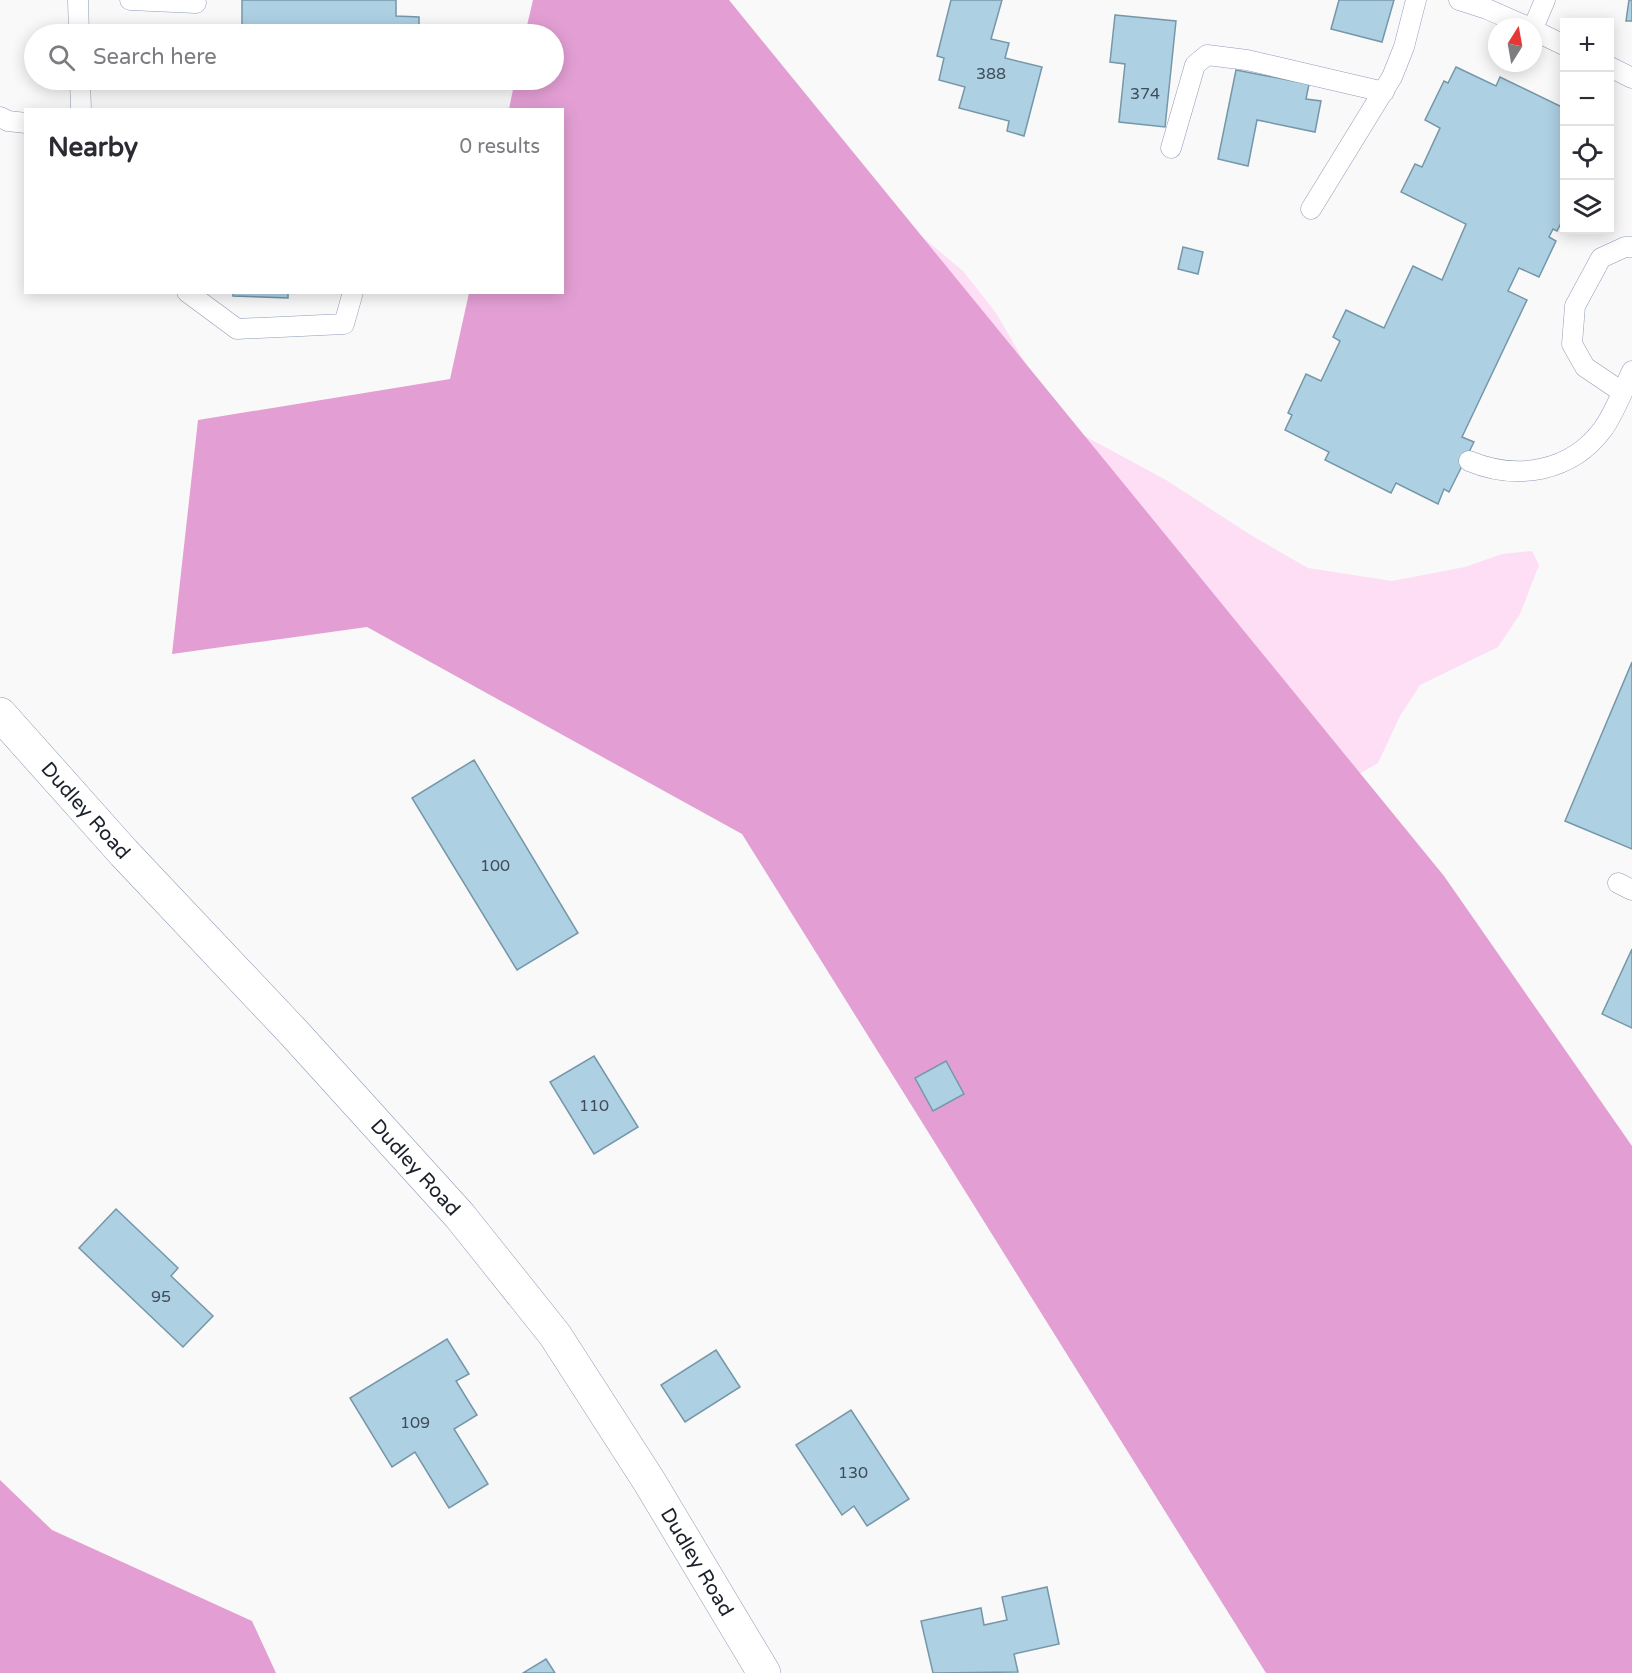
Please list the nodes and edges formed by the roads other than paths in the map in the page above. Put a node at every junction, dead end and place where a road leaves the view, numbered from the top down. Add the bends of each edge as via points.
1 (78, 0) edge
2 (130, 0) edge
3 (1416, 0) edge
4 (1459, 0) edge
5 (1545, 0) edge
6 (196, 3) dead end
7 (1508, 18) edge
8 (1538, 18) edge
9 (79, 24) edge
10 (1542, 34) edge
11 (1560, 43) edge
12 (1614, 69) edge
13 (1632, 78) edge
14 (80, 90) edge
15 (1384, 92) junction
16 (81, 108) edge
17 (0, 117) edge
18 (24, 123) edge
19 (1171, 148) dead end
20 (1311, 209) dead end
21 (1632, 247) edge
22 (190, 294) edge
23 (353, 294) edge
24 (1632, 371) edge
25 (1622, 392) junction
26 (1469, 461) dead end
27 (0, 714) edge
28 (764, 1673) edge

1 - 9 lane
2 - 6 lane
3 - 15 lane via 1399,62
4 - 7 lane
5 - 8 lane
10 - 11 lane
12 - 13 lane
14 - 16 lane
15 - 19 lane via 1247,60 1208,55 1195,65
15 - 20 lane
17 - 18 lane
21 - 25 lane via 1601,258 1575,306 1572,344 1585,367
22 - 23 lane via 237,329 344,324
24 - 25 lane
25 - 26 lane via 1604,428 1589,445 1555,466 1517,471
27 - 28 street, Dudley Road via 460,1216 540,1316 649,1481

